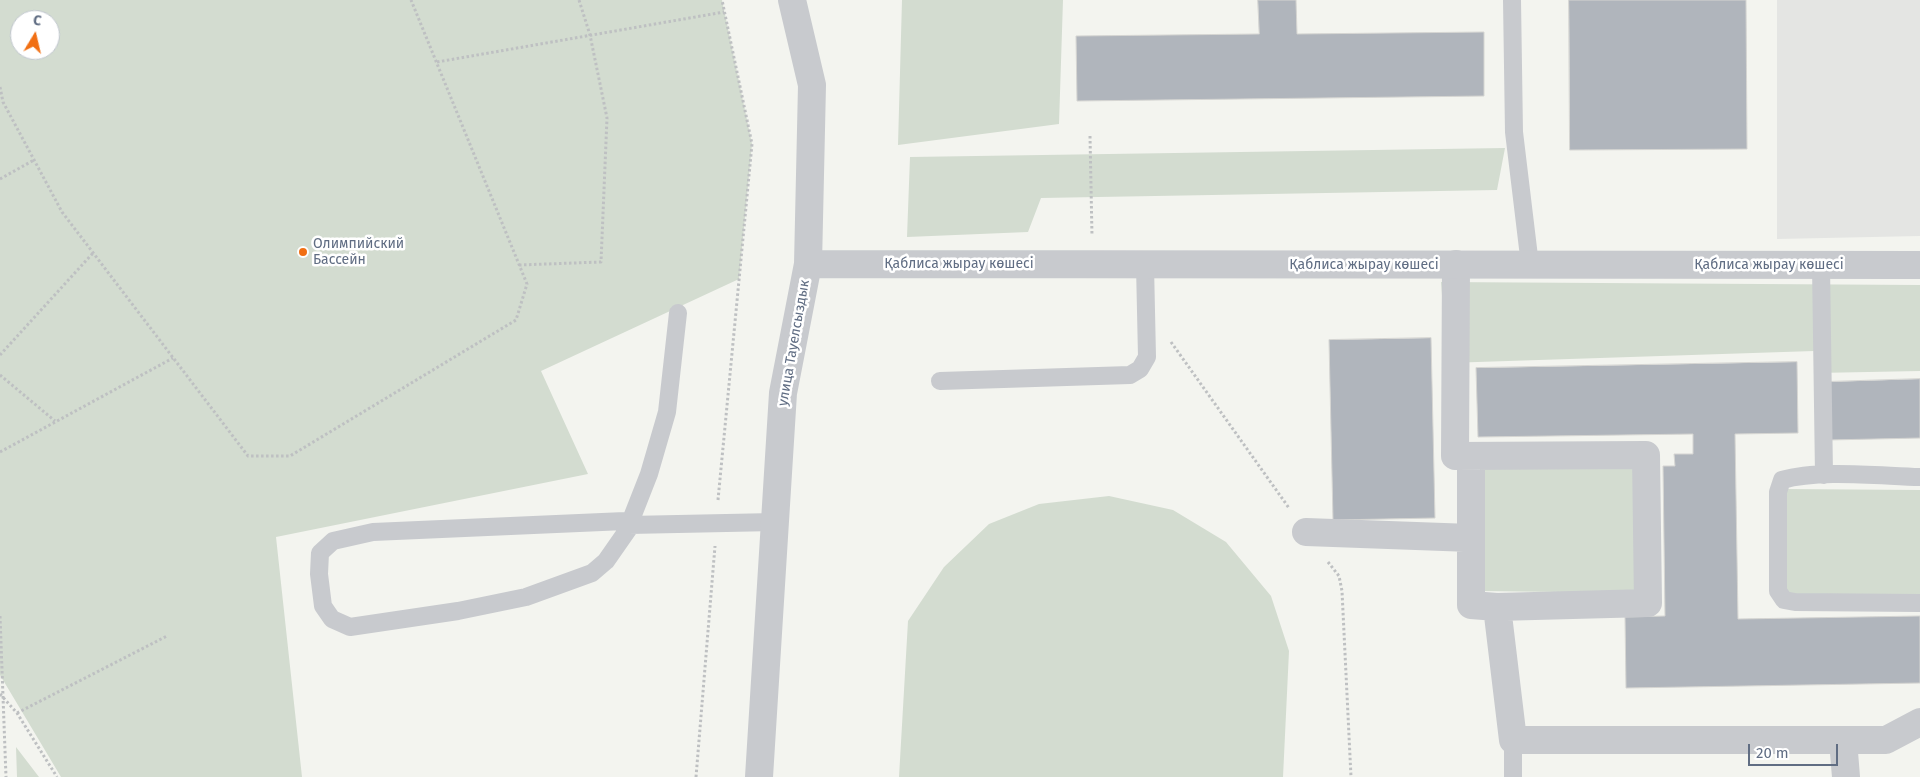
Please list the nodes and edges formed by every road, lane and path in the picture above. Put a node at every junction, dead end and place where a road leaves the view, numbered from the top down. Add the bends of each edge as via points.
1 (411, 0) edge
2 (578, 0) edge
3 (722, 0) edge
4 (792, 0) edge
5 (1512, 0) edge
6 (724, 12) junction
7 (590, 35) junction
8 (438, 62) junction
9 (0, 88) edge
10 (1090, 136) dead end
11 (34, 160) junction
12 (0, 180) edge
13 (93, 253) junction
14 (519, 264) junction
15 (808, 264) junction
16 (1093, 264) junction
17 (1456, 264) junction
18 (1145, 265) junction
19 (1530, 265) junction
20 (1821, 265) junction
21 (1920, 265) edge
22 (678, 314) dead end
23 (0, 355) edge
24 (173, 358) junction
25 (0, 375) edge
26 (940, 381) dead end
27 (55, 421) junction
28 (0, 452) edge
29 (1471, 456) junction
30 (1824, 475) junction
31 (1920, 477) edge
32 (775, 522) junction
33 (717, 524) junction
34 (629, 525) junction
35 (1306, 532) dead end
36 (1471, 538) junction
37 (1920, 603) edge
38 (1497, 607) junction
39 (0, 616) edge
40 (167, 636) dead end
41 (0, 694) edge
42 (4, 698) junction
43 (17, 713) junction
44 (1920, 722) edge
45 (1513, 740) junction
46 (1843, 740) junction
47 (6, 777) edge
48 (57, 777) edge
49 (696, 777) edge
50 (759, 777) edge
51 (1513, 777) edge
52 (1846, 777) edge

1 - 8 path
2 - 7 path
3 - 6 path
4 - 15 street, улица Тауелсыздык via 812,85
5 - 19 lane via 1514,132
6 - 7 path
6 - 33 path via 752,144
7 - 8 path
7 - 14 path via 607,118 601,262
8 - 14 path
9 - 11 path via 3,102
10 - 16 path
11 - 12 path
11 - 13 path via 62,212
13 - 23 path
13 - 24 path
14 - 24 path via 527,284 516,320 290,456 248,456
15 - 16 street, Қаблиса жырау көшесі
15 - 32 street, улица Тауелсыздык via 783,393
16 - 18 street, Қаблиса жырау көшесі
17 - 18 street, Қаблиса жырау көшесі
17 - 19 street, Қаблиса жырау көшесі
17 - 29 street via 1455,456
18 - 26 lane via 1148,357 1140,369 1130,375
19 - 20 street, Қаблиса жырау көшесі
20 - 21 street, Қаблиса жырау көшесі
20 - 30 lane
22 - 34 lane via 667,412 649,474
24 - 27 path
25 - 27 path
27 - 28 path
29 - 36 street
29 - 38 street via 1646,455 1648,603
30 - 31 lane
30 - 37 lane via 1782,480 1778,492 1778,591 1784,600
32 - 33 lane
32 - 50 street, улица Тауелсыздык
33 - 34 lane
33 - 49 path
34 - 34 lane via 625,521 373,532 333,541 320,553 323,606 332,619 350,627 526,597 592,574 606,561
35 - 36 street
36 - 38 street via 1471,605
38 - 45 street
39 - 42 path
40 - 43 path
41 - 42 path
42 - 43 path
42 - 47 path
43 - 48 path
44 - 46 street via 1886,740
45 - 46 street
45 - 51 lane
46 - 52 street

